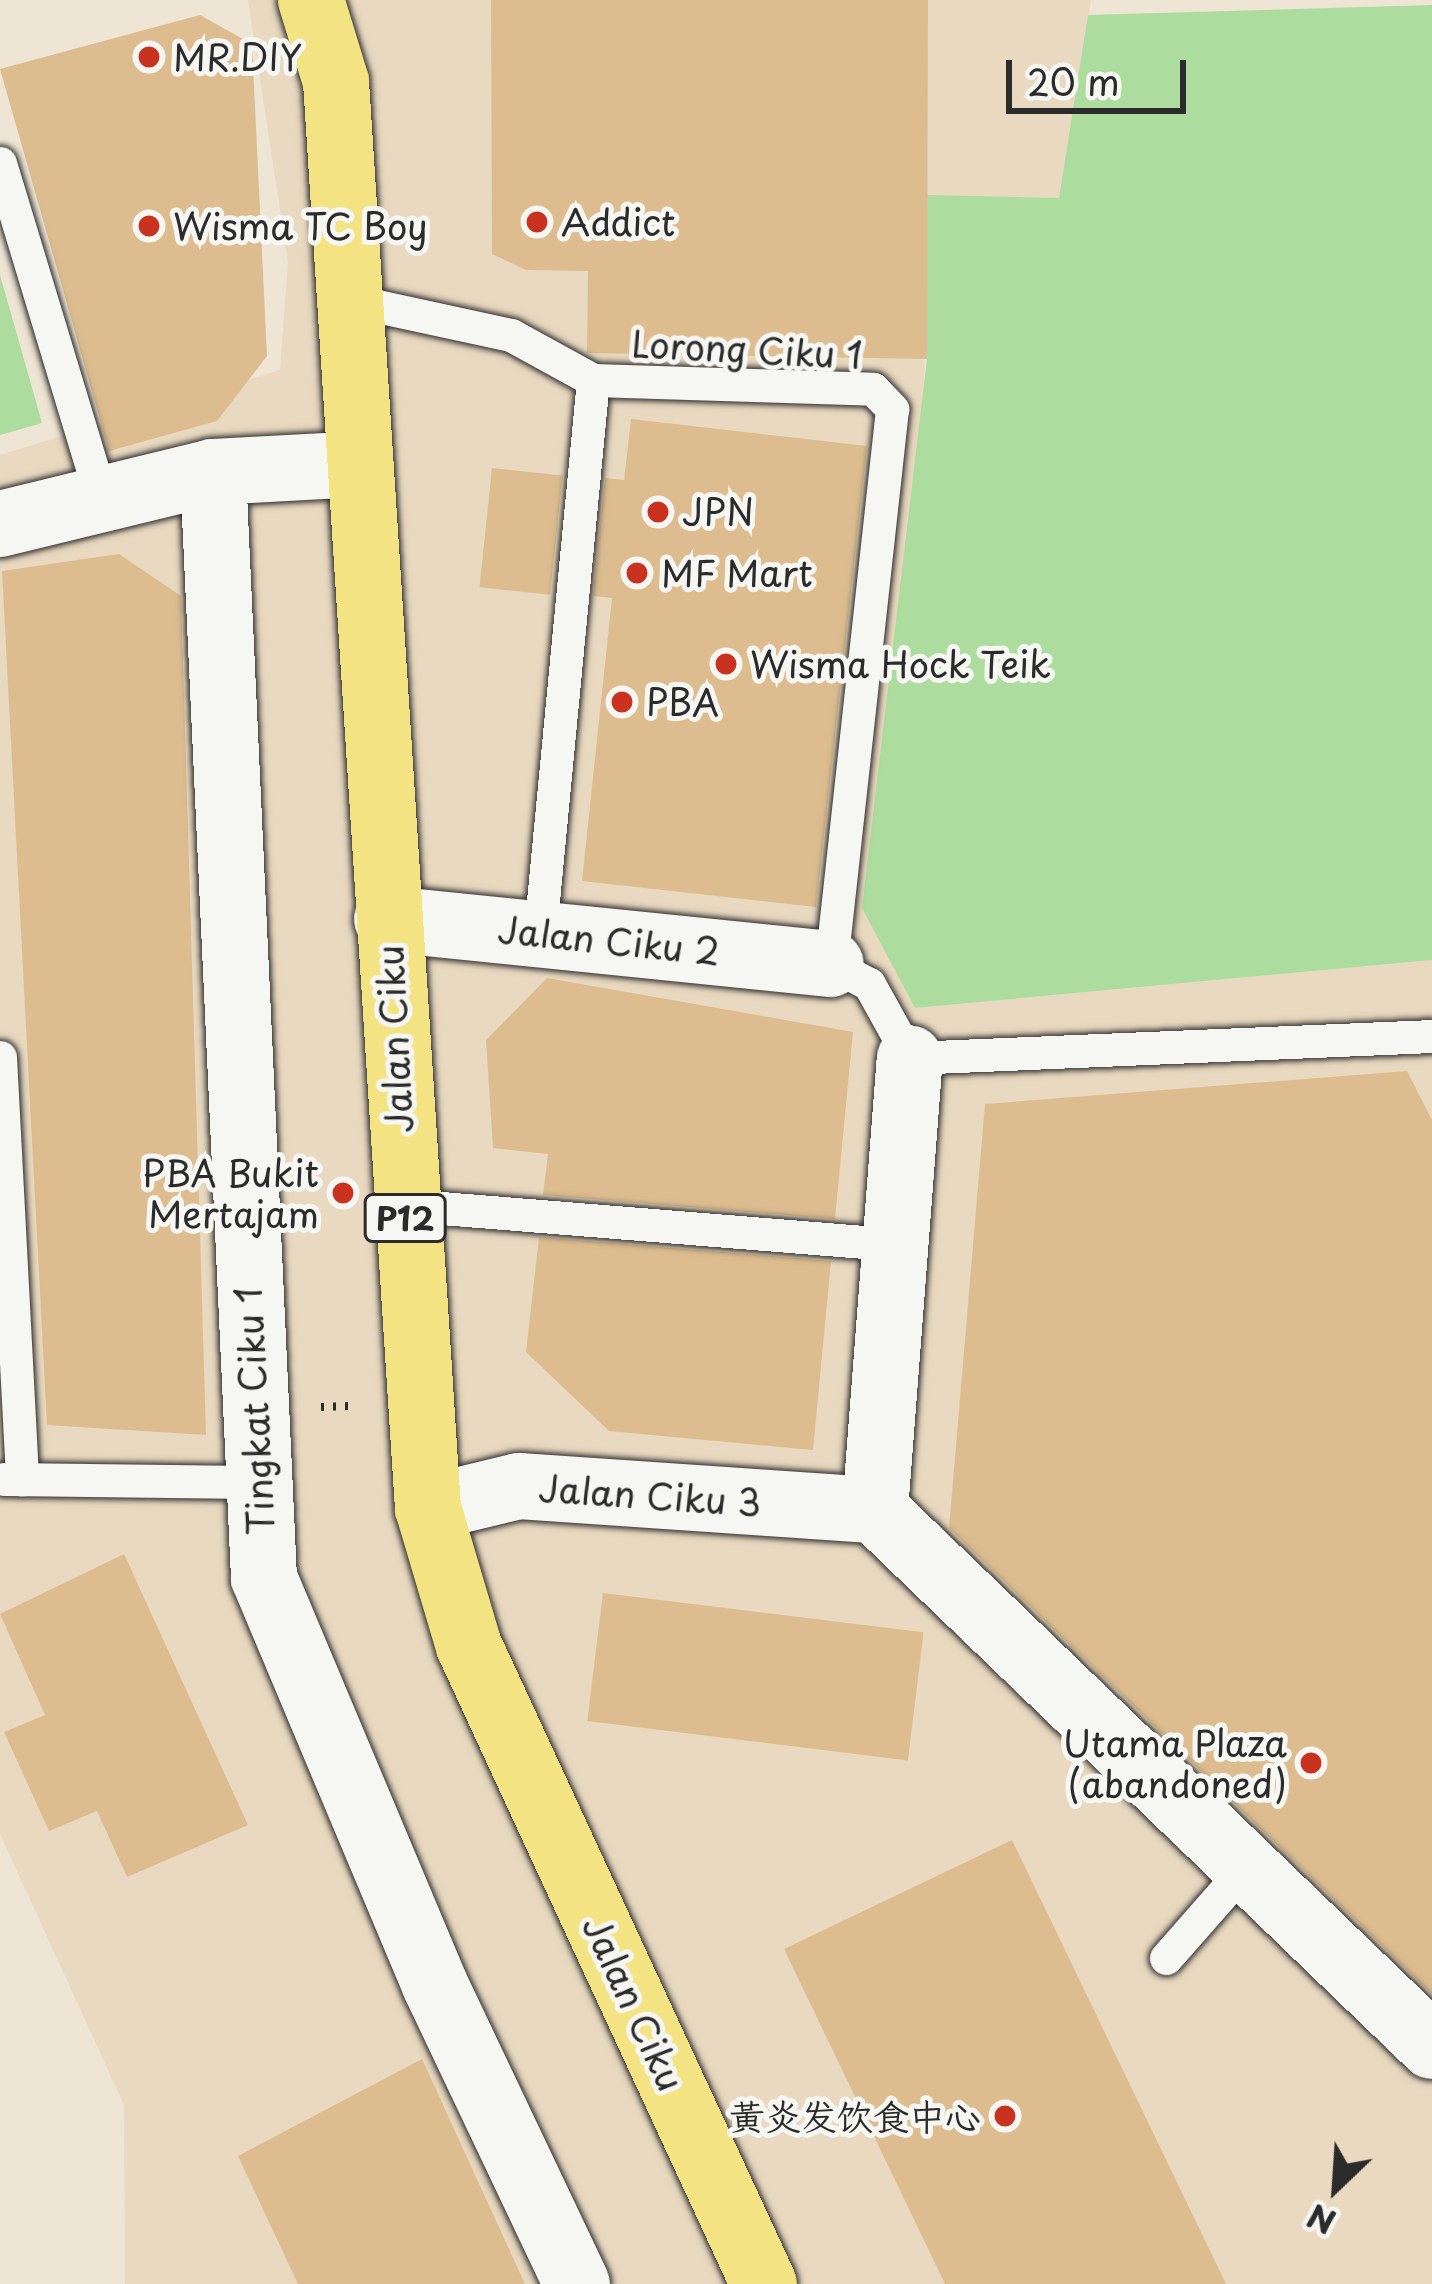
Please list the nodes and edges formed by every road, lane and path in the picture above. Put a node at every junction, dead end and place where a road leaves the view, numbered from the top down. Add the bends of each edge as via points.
1 (310, 0) edge
2 (364, 0) edge
3 (337, 82) junction
4 (0, 163) edge
5 (349, 300) junction
6 (593, 380) junction
7 (359, 464) junction
8 (213, 472) junction
9 (100, 494) junction
10 (0, 524) edge
11 (387, 919) junction
12 (540, 932) junction
13 (831, 964) junction
14 (1432, 1036) edge
15 (0, 1057) edge
16 (910, 1058) junction
17 (404, 1205) junction
18 (896, 1245) junction
19 (11, 1479) edge
20 (254, 1482) junction
21 (428, 1508) junction
22 (875, 1510) junction
23 (1246, 1867) junction
24 (1166, 1958) dead end
25 (1432, 2046) edge
26 (578, 2284) edge
27 (764, 2284) edge

1 - 3 main road
2 - 3 main road
3 - 5 main road, Jalan Ciku / P12
4 - 9 lane
5 - 6 lane via 511,335
5 - 7 main road, Jalan Ciku / P12
6 - 12 lane
6 - 13 lane, Lorong Ciku 1 via 873,389 892,409
7 - 8 street
7 - 11 main road, Jalan Ciku / P12
8 - 9 street
8 - 20 street, Tingkat Ciku 1
9 - 10 street
11 - 12 street, Jalan Ciku 2
11 - 17 main road, Jalan Ciku / P12
12 - 13 street, Jalan Ciku 2
13 - 16 lane via 869,983
14 - 16 lane
15 - 19 lane
16 - 18 street
17 - 18 lane
17 - 21 main road, Jalan Ciku / P12
18 - 22 street
19 - 20 lane
20 - 26 street, Tingkat Ciku 1 via 264,1578 435,1985
21 - 22 street, Jalan Ciku 3 via 519,1486
21 - 27 main road, Jalan Ciku / P12 via 469,1646
22 - 23 street
23 - 24 lane
23 - 25 street

